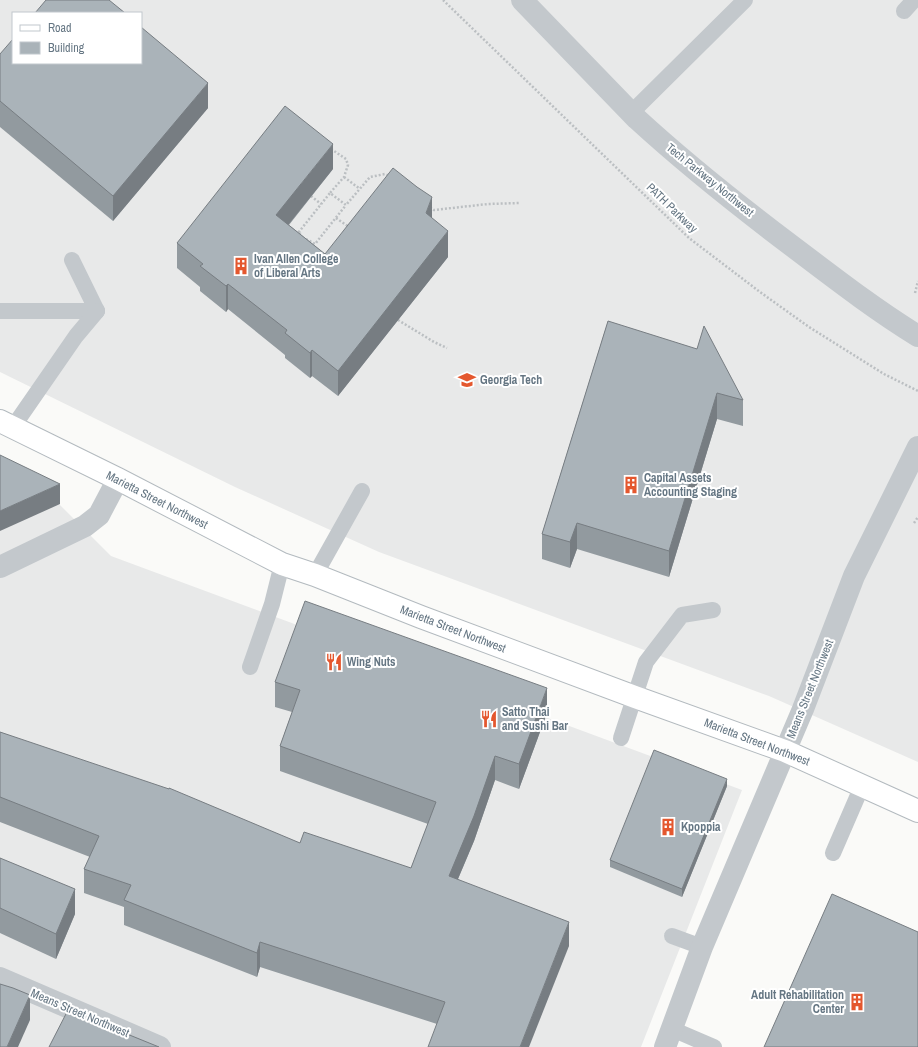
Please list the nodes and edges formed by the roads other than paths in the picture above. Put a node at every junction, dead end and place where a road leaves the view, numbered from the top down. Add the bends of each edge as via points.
1 (522, 0) edge
2 (744, 2) edge
3 (631, 113) junction
4 (72, 260) dead end
5 (0, 311) edge
6 (97, 311) junction
7 (918, 336) edge
8 (6, 424) edge
9 (918, 446) edge
10 (118, 479) junction
11 (362, 491) dead end
12 (282, 564) junction
13 (0, 567) edge
14 (315, 575) junction
15 (713, 610) dead end
16 (250, 667) dead end
17 (636, 697) junction
18 (621, 738) dead end
19 (785, 751) junction
20 (862, 786) junction
21 (918, 811) edge
22 (833, 853) dead end
23 (672, 936) dead end
24 (702, 947) junction
25 (0, 978) edge
26 (669, 1038) edge
27 (160, 1047) edge
28 (714, 1047) edge

1 - 3 street, Tech Parkway Northwest
2 - 3 lane
3 - 7 street, Tech Parkway Northwest via 656,137 765,225 844,286
4 - 6 lane
5 - 6 lane
6 - 8 lane
8 - 10 main road, Marietta Street Northwest
9 - 19 street, Means Street Northwest via 854,576
10 - 12 main road, Marietta Street Northwest
10 - 13 street via 99,515 85,526
11 - 14 lane
12 - 14 main road, Marietta Street Northwest
12 - 16 lane via 272,604
14 - 17 main road, Marietta Street Northwest
15 - 17 lane via 682,615 646,662
17 - 18 lane
17 - 19 main road, Marietta Street Northwest
19 - 20 main road, Marietta Street Northwest
19 - 24 street, Means Street Northwest
20 - 21 main road, Marietta Street Northwest
20 - 22 lane
23 - 24 lane
24 - 26 street, Means Street Northwest
25 - 27 street, Means Street Northwest
26 - 28 lane

